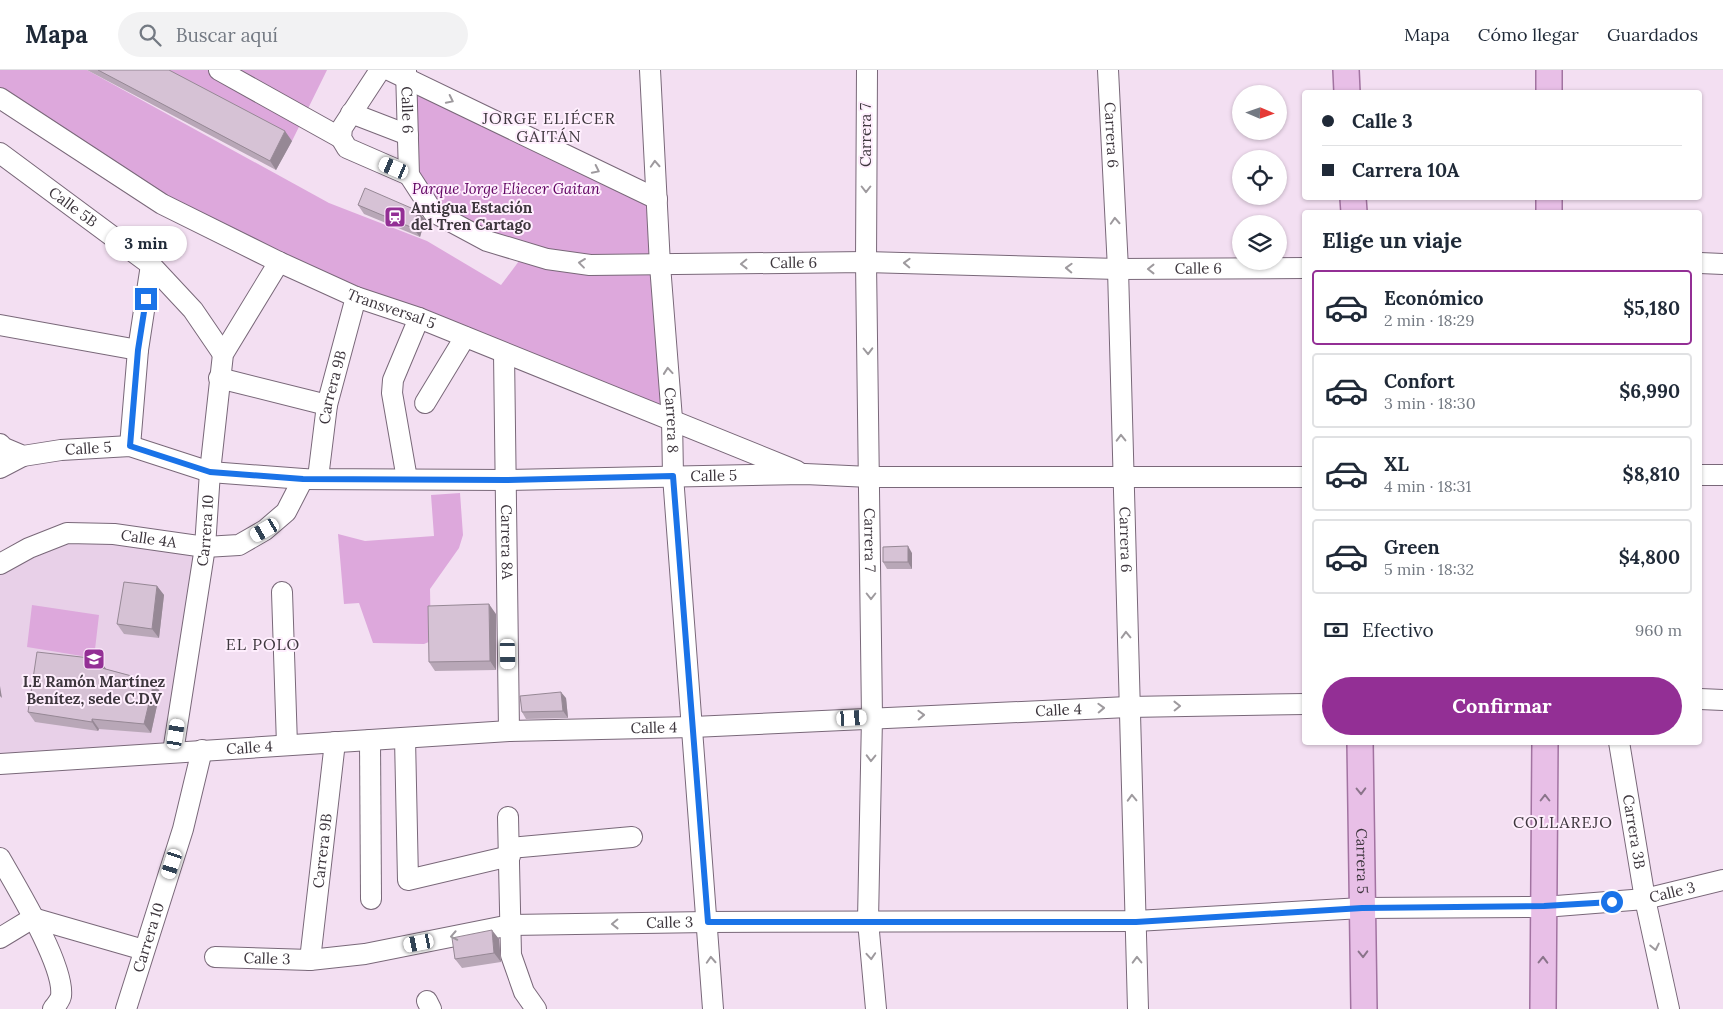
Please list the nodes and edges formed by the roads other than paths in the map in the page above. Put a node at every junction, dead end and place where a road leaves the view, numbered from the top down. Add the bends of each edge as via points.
1 (219, 70) edge
2 (380, 70) edge
3 (650, 70) edge
4 (867, 70) edge
5 (1108, 70) edge
6 (1346, 70) edge
7 (1549, 70) edge
8 (402, 72) edge
9 (1347, 90) edge
10 (1549, 90) edge
11 (0, 98) edge
12 (351, 113) junction
13 (408, 135) junction
14 (341, 138) junction
15 (0, 154) edge
16 (410, 175) junction
17 (657, 199) junction
18 (279, 262) junction
19 (866, 262) junction
20 (1702, 263) edge
21 (1723, 264) edge
22 (151, 265) junction
23 (660, 265) junction
24 (1302, 268) edge
25 (1118, 269) junction
26 (356, 297) junction
27 (419, 318) junction
28 (0, 325) edge
29 (465, 337) junction
30 (138, 350) junction
31 (504, 353) junction
32 (223, 354) junction
33 (220, 378) junction
34 (425, 403) dead end
35 (328, 405) junction
36 (672, 419) junction
37 (0, 444) edge
38 (130, 446) junction
39 (23, 456) junction
40 (0, 468) edge
41 (210, 472) junction
42 (805, 474) junction
43 (673, 476) junction
44 (1702, 476) edge
45 (1723, 476) edge
46 (870, 477) junction
47 (1122, 477) junction
48 (1302, 477) edge
49 (310, 479) junction
50 (407, 479) junction
51 (505, 480) junction
52 (205, 547) junction
53 (0, 564) edge
54 (282, 592) dead end
55 (1702, 699) edge
56 (1723, 700) edge
57 (1302, 704) edge
58 (1128, 707) junction
59 (872, 717) junction
60 (693, 727) junction
61 (509, 731) junction
62 (405, 738) junction
63 (370, 740) junction
64 (335, 742) junction
65 (287, 745) junction
66 (1360, 745) edge
67 (1545, 745) edge
68 (1619, 745) edge
69 (202, 750) junction
70 (173, 752) junction
71 (2, 766) edge
72 (508, 817) dead end
73 (632, 838) dead end
74 (510, 852) junction
75 (3, 870) edge
76 (1723, 880) edge
77 (371, 898) dead end
78 (1645, 899) junction
79 (1544, 906) junction
80 (1362, 908) junction
81 (33, 918) junction
82 (868, 921) junction
83 (708, 922) junction
84 (1136, 922) junction
85 (510, 925) junction
86 (0, 938) edge
87 (144, 950) junction
88 (215, 957) dead end
89 (310, 960) junction
90 (57, 1003) edge
91 (126, 1009) edge
92 (536, 1009) edge
93 (713, 1009) edge
94 (876, 1009) edge
95 (1138, 1009) edge
96 (1364, 1009) edge
97 (1543, 1009) edge
98 (1669, 1009) edge

1 - 14 street
2 - 12 street
17 -> 3 street, Carrera 8
4 -> 19 street, Carrera 7
25 -> 5 street, Carrera 6
6 - 9 main road
7 - 10 main road
8 - 13 street, Calle 6
8 -> 17 street
11 - 18 street, Transversal 5 via 162,204
12 - 13 street
12 - 14 street via 342,128
13 - 16 street, Calle 6
14 - 16 street via 347,148
15 - 22 street, Calle 5B
23 -> 16 street, Calle 6 via 553,260 487,241 433,212
17 - 23 street, Carrera 8
18 - 26 street, Transversal 5
18 - 32 street, Carrera 10
19 -> 23 street, Calle 6
25 -> 19 street, Calle 6
19 -> 46 street, Carrera 7
20 - 21 street
22 - 30 street
22 - 32 street, Calle 5B via 193,310
36 -> 23 street, Carrera 8
24 -> 25 street, Calle 6
47 -> 25 street, Carrera 6
26 - 27 street, Transversal 5
26 - 35 street, Carrera 9B
27 - 29 street, Transversal 5
27 - 50 street via 393,380 392,393
28 - 30 street
29 - 31 street, Transversal 5
29 - 34 street
30 - 38 street
31 - 36 street, Transversal 5
31 - 51 street, Carrera 8A
32 - 33 street, Carrera 10
33 - 35 street
33 - 41 street, Carrera 10
35 - 49 street, Carrera 9B
36 - 42 street, Transversal 5
36 - 43 street, Carrera 8
37 - 39 street
38 - 39 street, Calle 5
38 - 41 street, Calle 5
39 - 40 street, Calle 5
41 - 49 street, Calle 5
41 - 52 street, Carrera 10
42 - 43 street, Calle 5
42 - 46 street, Calle 5
43 - 51 street, Calle 5
43 - 60 street, Carrera 8
44 - 45 street
46 - 47 street, Calle 5
46 -> 59 street, Carrera 7
47 - 48 street, Calle 5
58 -> 47 street, Carrera 6
49 - 50 street, Calle 5
49 - 52 street, Calle 4A via 286,512 265,530 239,545
50 - 51 street, Calle 5
51 - 61 street, Carrera 8A
52 - 53 street, Calle 4A via 114,534 67,533
52 - 70 street, Carrera 10
54 - 65 street
55 - 56 street
58 -> 57 street, Calle 4
59 -> 58 street, Calle 4
84 -> 58 street, Carrera 6
59 - 60 street, Calle 4
59 -> 82 street, Carrera 7
60 - 61 street, Calle 4
60 - 83 street, Carrera 8
61 - 62 street, Calle 4
62 - 63 street, Calle 4
62 - 74 street via 408,880
63 - 64 street, Calle 4
63 - 77 street
64 - 65 street, Calle 4
64 - 89 street, Carrera 9B
65 - 69 street, Calle 4
66 -> 80 main road, Carrera 5
79 -> 67 main road
68 - 78 street, Carrera 3B
69 - 70 street, Calle 4
69 - 87 street, Carrera 10 via 183,829
70 - 71 street, Calle 4
72 - 74 street
73 - 74 street
74 - 85 street
75 - 81 street
76 - 78 street, Calle 3
78 - 79 street, Calle 3
78 -> 98 street, Carrera 3B
79 - 80 street, Calle 3
97 -> 79 main road
80 - 84 street, Calle 3
80 -> 96 main road, Carrera 5
81 - 86 street
81 - 87 street
81 - 90 street via 60,978
82 - 83 street, Calle 3
82 - 84 street, Calle 3
82 -> 94 street, Carrera 7
83 -> 85 street, Calle 3
93 -> 83 street, Carrera 8
95 -> 84 street, Carrera 6
85 -> 89 street, Calle 3 via 365,954
85 - 92 street via 511,955 524,992
87 - 91 street, Carrera 10
88 - 89 street, Calle 3

